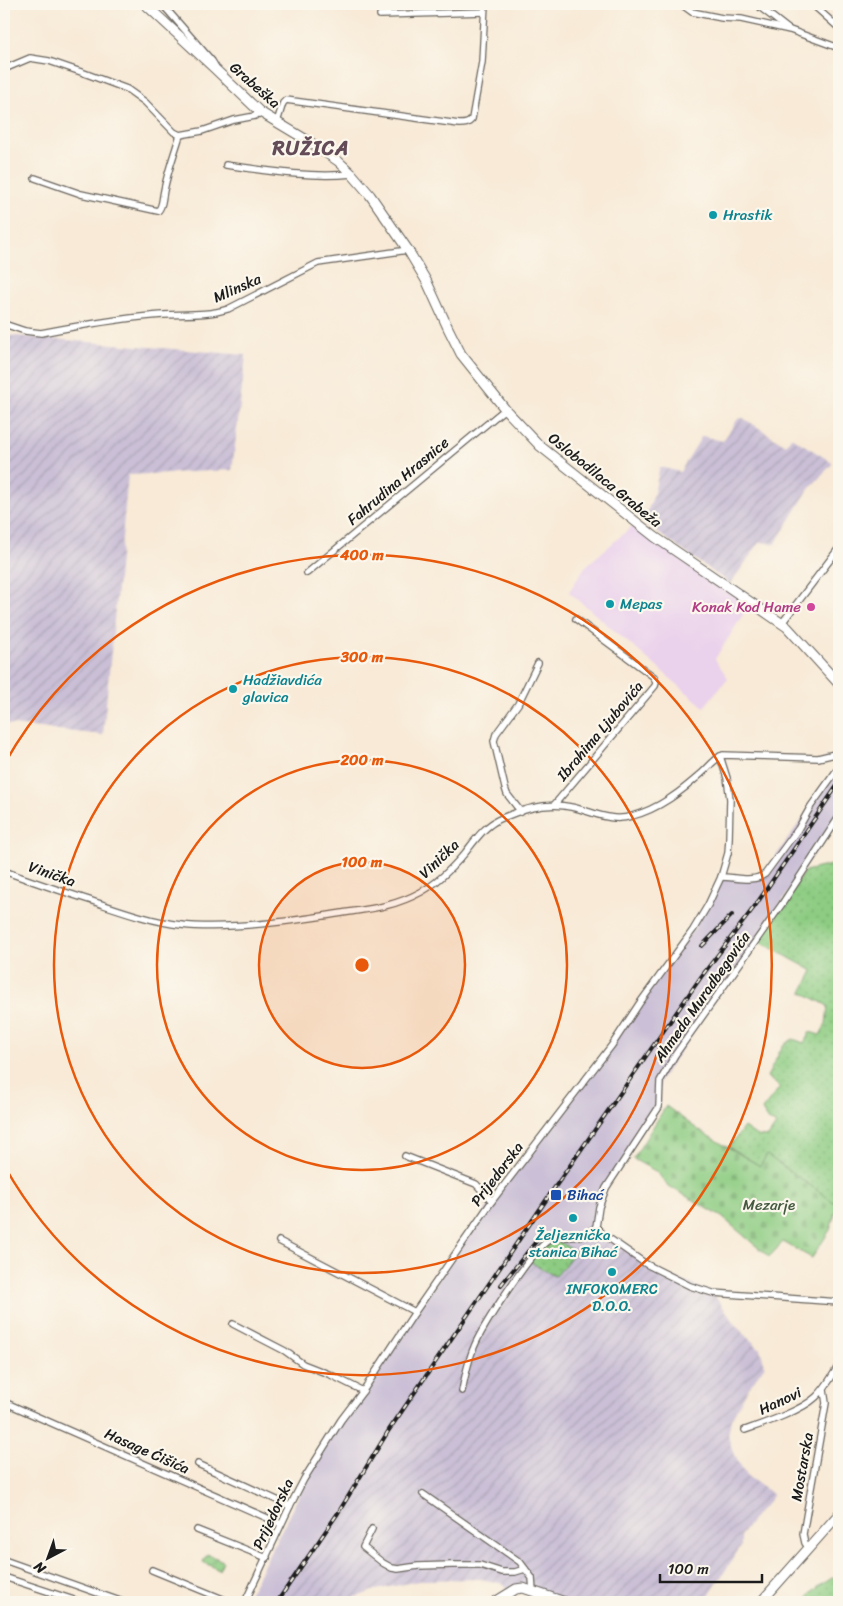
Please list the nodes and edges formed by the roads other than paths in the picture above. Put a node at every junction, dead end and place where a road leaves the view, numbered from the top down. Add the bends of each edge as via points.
1 (145, 4) edge
2 (162, 4) edge
3 (485, 4) edge
4 (682, 4) edge
5 (756, 4) edge
6 (812, 4) edge
7 (484, 12) junction
8 (380, 15) dead end
9 (839, 28) edge
10 (790, 30) junction
11 (839, 48) edge
12 (214, 68) junction
13 (4, 69) edge
14 (260, 112) junction
15 (277, 122) junction
16 (180, 135) junction
17 (226, 165) dead end
18 (352, 174) junction
19 (35, 178) dead end
20 (408, 250) junction
21 (4, 324) edge
22 (505, 409) junction
23 (839, 548) edge
24 (307, 573) dead end
25 (576, 619) dead end
26 (782, 623) junction
27 (538, 663) dead end
28 (839, 684) edge
29 (839, 753) edge
30 (720, 756) junction
31 (839, 767) edge
32 (554, 805) junction
33 (521, 812) junction
34 (839, 817) edge
35 (4, 871) edge
36 (721, 877) junction
37 (405, 1156) dead end
38 (492, 1202) junction
39 (596, 1227) junction
40 (279, 1241) dead end
41 (839, 1302) edge
42 (415, 1312) junction
43 (233, 1324) dead end
44 (839, 1365) edge
45 (824, 1390) junction
46 (362, 1391) junction
47 (462, 1391) dead end
48 (4, 1402) edge
49 (745, 1430) dead end
50 (198, 1464) dead end
51 (423, 1494) dead end
52 (290, 1506) junction
53 (839, 1514) edge
54 (281, 1524) junction
55 (372, 1529) dead end
56 (198, 1530) dead end
57 (809, 1548) junction
58 (267, 1558) junction
59 (4, 1560) edge
60 (525, 1569) junction
61 (152, 1570) dead end
62 (4, 1576) edge
63 (533, 1590) junction
64 (80, 1602) edge
65 (123, 1602) edge
66 (230, 1602) edge
67 (245, 1602) edge
68 (495, 1602) edge
69 (564, 1602) edge
70 (761, 1602) edge

1 - 12 street, Grabeška
2 - 12 street via 212,61
3 - 7 street
4 - 10 street via 687,10 700,14
5 - 10 street
6 - 9 street
7 - 8 street
7 - 15 street via 482,62 469,123 286,100
10 - 11 street
12 - 14 street, Grabeška
13 - 16 street via 30,58 84,73 127,90 145,102
14 - 15 street, Grabeška
14 - 16 street
15 - 18 street, Grabeška via 338,161
16 - 19 street via 158,211 81,194
17 - 18 street via 299,174
18 - 20 street, Grabeška
20 - 21 street, Mlinska via 318,262 217,312 150,316 41,333
20 - 22 street, Oslobodilaca Grabeža via 461,354
22 - 24 street, Fahrudina Hrasnice
22 - 26 street, Oslobodilaca Grabeža via 540,446 610,504
23 - 26 street
25 - 32 street, Ibrahima Ljubovića via 654,677 656,683
26 - 28 street, Oslobodilaca Grabeža
27 - 33 street via 518,704 494,741 507,794
29 - 30 street via 818,758
30 - 32 street, Vinička via 673,796 631,817 618,819
30 - 36 street, Prijedorska via 730,799 728,853
31 - 36 street via 765,874 752,879
32 - 33 street, Vinička
33 - 35 street, Vinička via 500,819 485,829 439,880 412,897 372,910 274,922 203,926 153,920
34 - 39 street, Ahmeda Muradbegovića via 675,1055 660,1082 659,1107 606,1188
36 - 38 street, Prijedorska via 708,905 678,952 612,1045
37 - 38 street via 476,1184
38 - 42 street, Prijedorska
39 - 41 street via 646,1264 690,1286 713,1293
39 - 47 street via 579,1236 551,1239 529,1261 474,1347
40 - 42 street
42 - 46 street, Prijedorska
43 - 46 street via 303,1364
44 - 45 street, Hanovi
45 - 49 street, Hanovi via 794,1411
45 - 57 street, Mostarska via 826,1402 803,1534
46 - 52 street, Prijedorska
48 - 54 street, Hasage Ćišića
50 - 52 street
51 - 60 street via 520,1562
52 - 54 street, Prijedorska
53 - 57 street
54 - 58 street, Prijedorska
55 - 60 street via 363,1548 392,1568 480,1565 502,1572
56 - 58 street
57 - 70 street
58 - 67 street, Prijedorska
59 - 65 street
60 - 63 street via 532,1578
61 - 66 street
62 - 64 street
63 - 68 street via 516,1589
63 - 69 street

